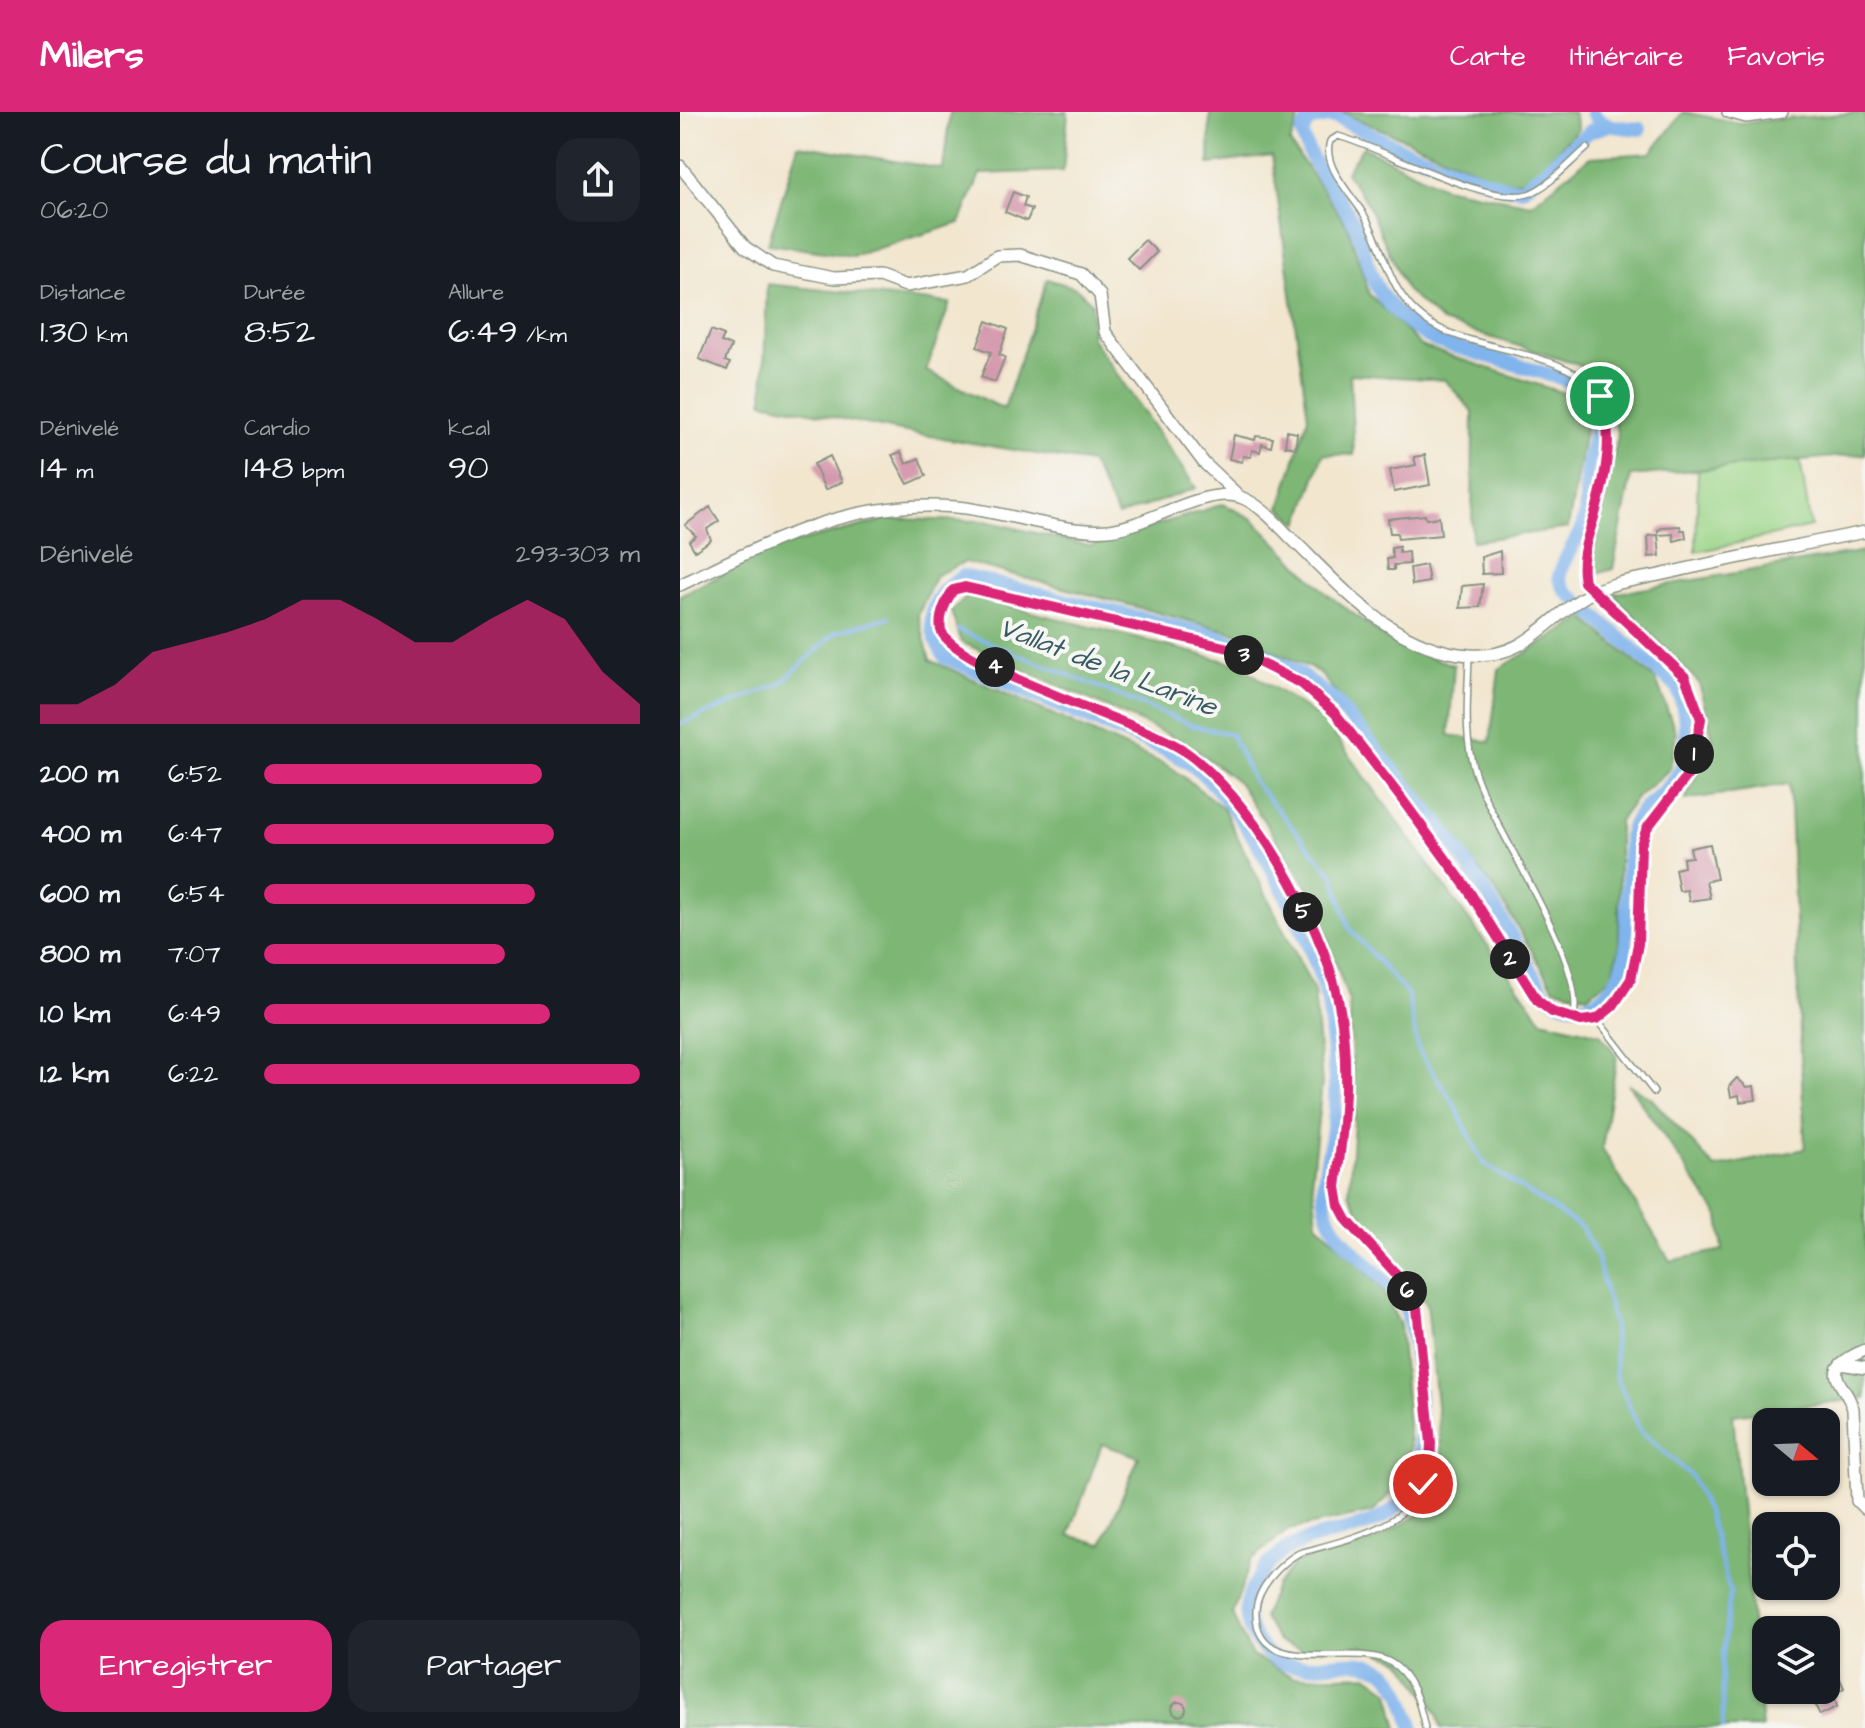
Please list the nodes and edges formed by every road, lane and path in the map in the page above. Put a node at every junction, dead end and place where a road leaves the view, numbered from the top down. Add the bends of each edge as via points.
1 (1728, 112) edge
2 (1782, 112) edge
3 (1587, 148) dead end
4 (680, 166) edge
5 (1239, 496) junction
6 (1865, 532) edge
7 (680, 585) edge
8 (1594, 592) junction
9 (1469, 655) junction
10 (1597, 1019) junction
11 (1573, 1020) junction
12 (1654, 1092) dead end
13 (1865, 1350) edge
14 (1841, 1364) junction
15 (1865, 1368) edge
16 (1865, 1509) edge
17 (1425, 1728) edge

1 - 2 street via 1746,117
3 - 8 lane via 1525,195 1485,190 1338,136 1327,151 1369,222 1389,278 1424,319 1445,332 1563,368 1600,396 1610,434 1581,569
4 - 5 street via 745,247 773,266 834,278 879,276 906,286 968,275 997,256 1020,255 1081,274 1100,295 1105,332 1204,463
5 - 7 street via 1204,499 1142,523 1093,531 955,507 898,507 842,515 787,533
5 - 9 street via 1394,631 1418,643
6 - 8 street
8 - 9 street via 1517,649
8 - 10 lane via 1685,677 1701,719 1691,771 1647,828 1641,845 1638,944 1631,979
9 - 11 lane via 1466,726 1473,769 1486,804 1539,897 1576,997
10 - 11 lane
10 - 12 lane
11 - 17 lane via 1537,1000 1467,888 1401,798 1335,713 1302,684 1233,649 965,587 953,590 941,616 941,631 957,650 1077,707 1181,748 1223,781 1278,859 1315,936 1337,998 1346,1071 1339,1205 1398,1276 1417,1308 1430,1466 1416,1498 1388,1525 1286,1561 1258,1599 1256,1612 1262,1634 1285,1654 1366,1654 1390,1661 1412,1684
13 - 14 street
14 - 15 street
14 - 16 street via 1838,1385 1853,1409 1857,1501

